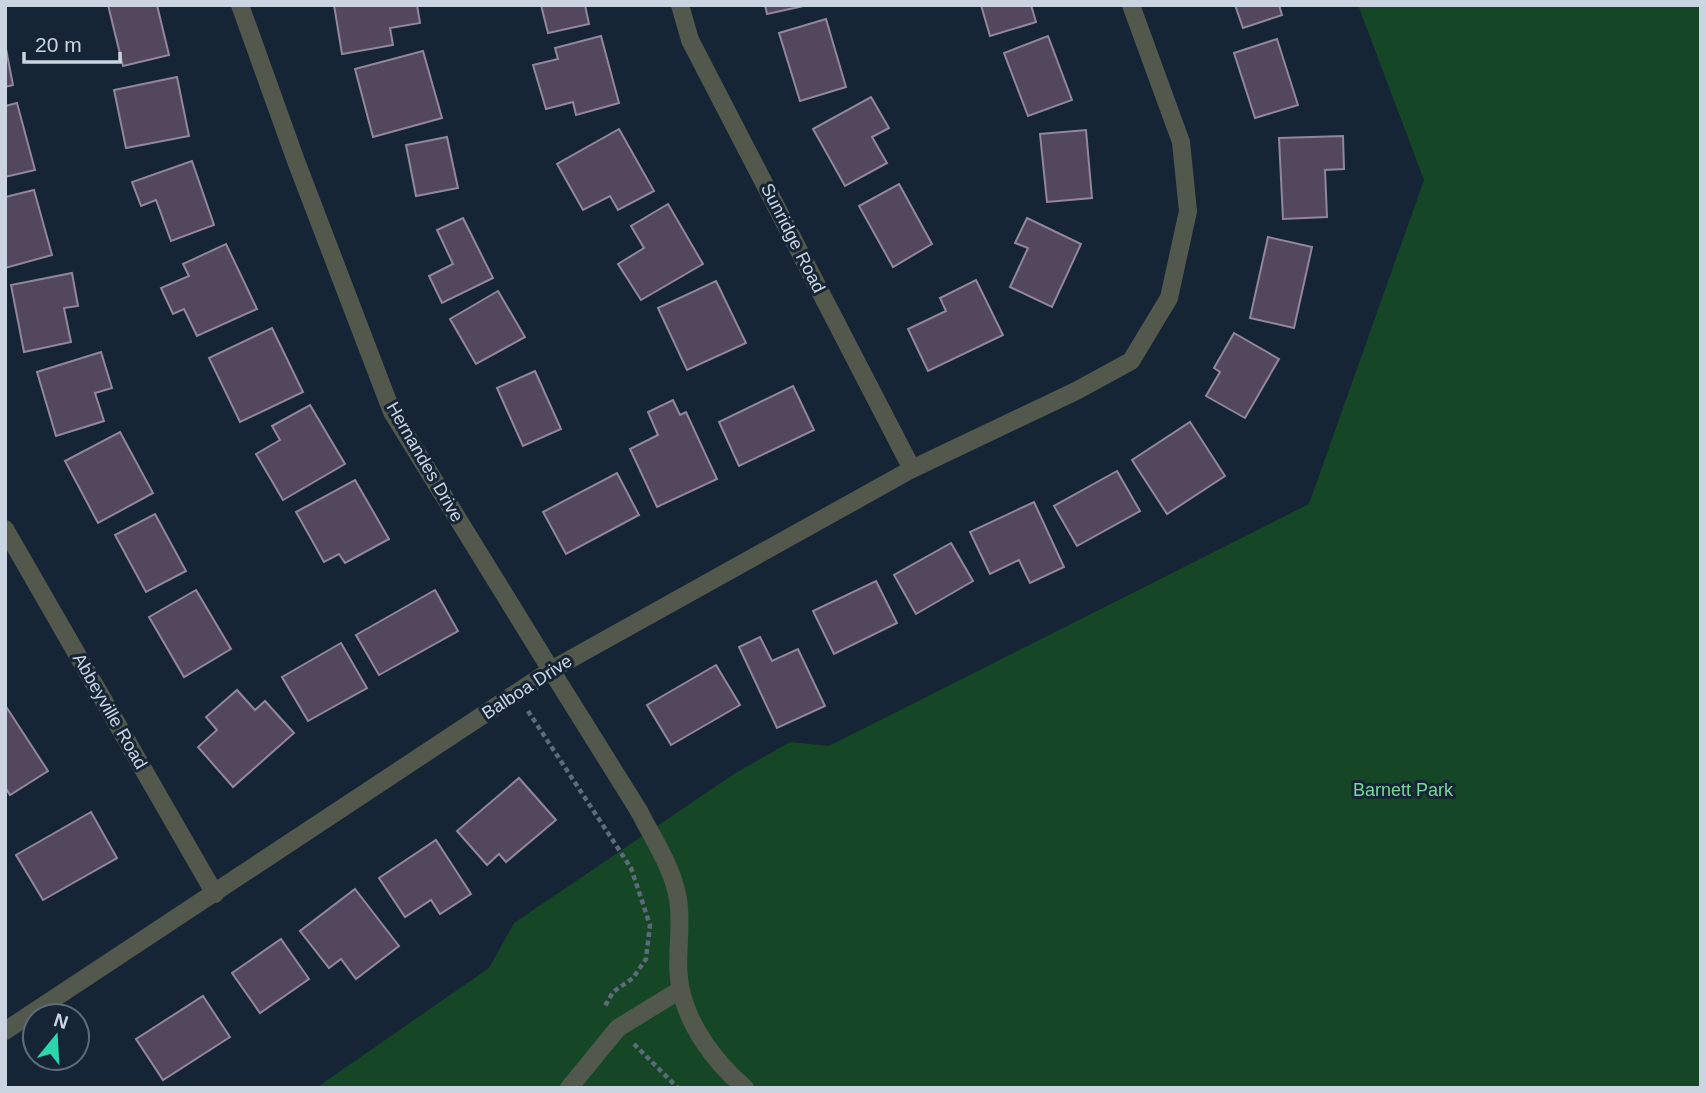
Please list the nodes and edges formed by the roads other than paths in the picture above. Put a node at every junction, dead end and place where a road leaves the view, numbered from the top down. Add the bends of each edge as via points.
1 (240, 5) edge
2 (680, 5) edge
3 (1131, 5) edge
4 (912, 469) junction
5 (5, 529) edge
6 (551, 670) junction
7 (215, 894) junction
8 (680, 990) junction
9 (5, 1031) edge
10 (569, 1088) edge
11 (745, 1088) edge

1 - 6 street, Hernandes Drive via 392,412
2 - 4 street, Sunridge Road via 691,40
3 - 4 street, Balboa Drive via 1181,142 1188,211 1169,298 1131,361
4 - 6 street, Balboa Drive
5 - 7 street, Abbeyville Road
6 - 7 street, Balboa Drive
6 - 8 street, Hernandes Drive via 668,866 678,899
7 - 9 street, Balboa Drive
8 - 10 street via 618,1028
8 - 11 street via 695,1028 726,1072

